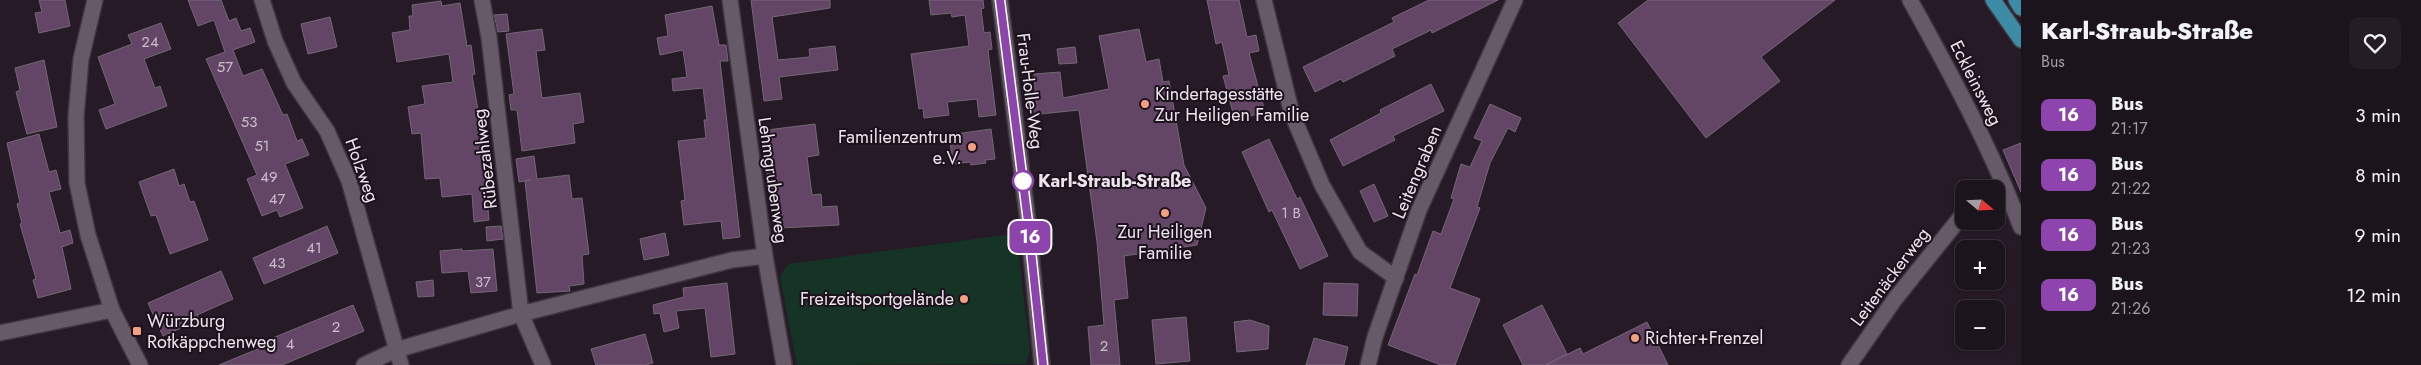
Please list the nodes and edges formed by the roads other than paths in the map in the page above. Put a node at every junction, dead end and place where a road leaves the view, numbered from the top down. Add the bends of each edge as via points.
1 (95, 0) edge
2 (262, 0) edge
3 (482, 0) edge
4 (730, 0) edge
5 (1000, 0) edge
6 (1264, 0) edge
7 (1515, 0) edge
8 (1910, 0) edge
9 (1993, 0) edge
10 (2016, 0) edge
11 (2021, 8) edge
12 (2021, 40) edge
13 (1998, 180) edge
14 (2005, 196) edge
15 (1955, 224) edge
16 (2021, 227) edge
17 (765, 256) junction
18 (1396, 278) junction
19 (112, 310) junction
20 (521, 314) junction
21 (0, 334) edge
22 (396, 350) junction
23 (140, 365) edge
24 (364, 365) edge
25 (401, 365) edge
26 (543, 365) edge
27 (784, 365) edge
28 (1042, 365) edge
29 (1368, 365) edge
30 (1849, 365) edge

1 - 19 street via 81,59 76,116 77,183 88,235
2 - 22 street, Holzweg via 275,41 294,83 327,131 349,181
3 - 20 street, Rübezahlweg
4 - 17 street, Lehmgrubenweg
5 - 28 street, Frau-Holle-Weg
6 - 18 street via 1292,114 1322,185 1360,252
7 - 18 street, Leitengraben via 1419,210
8 - 13 street, Eckleinsweg via 1965,100
9 - 12 main road
10 - 11 main road
14 - 16 street, Eckleinsweg
15 - 30 street, Leitenäckerweg
17 - 20 street via 732,260
17 - 27 street, Lehmgrubenweg
18 - 29 street, Leitengraben via 1374,337
19 - 21 street
19 - 23 street
20 - 22 street
20 - 26 street, Rübezahlweg
22 - 24 street
22 - 25 street, Holzweg

